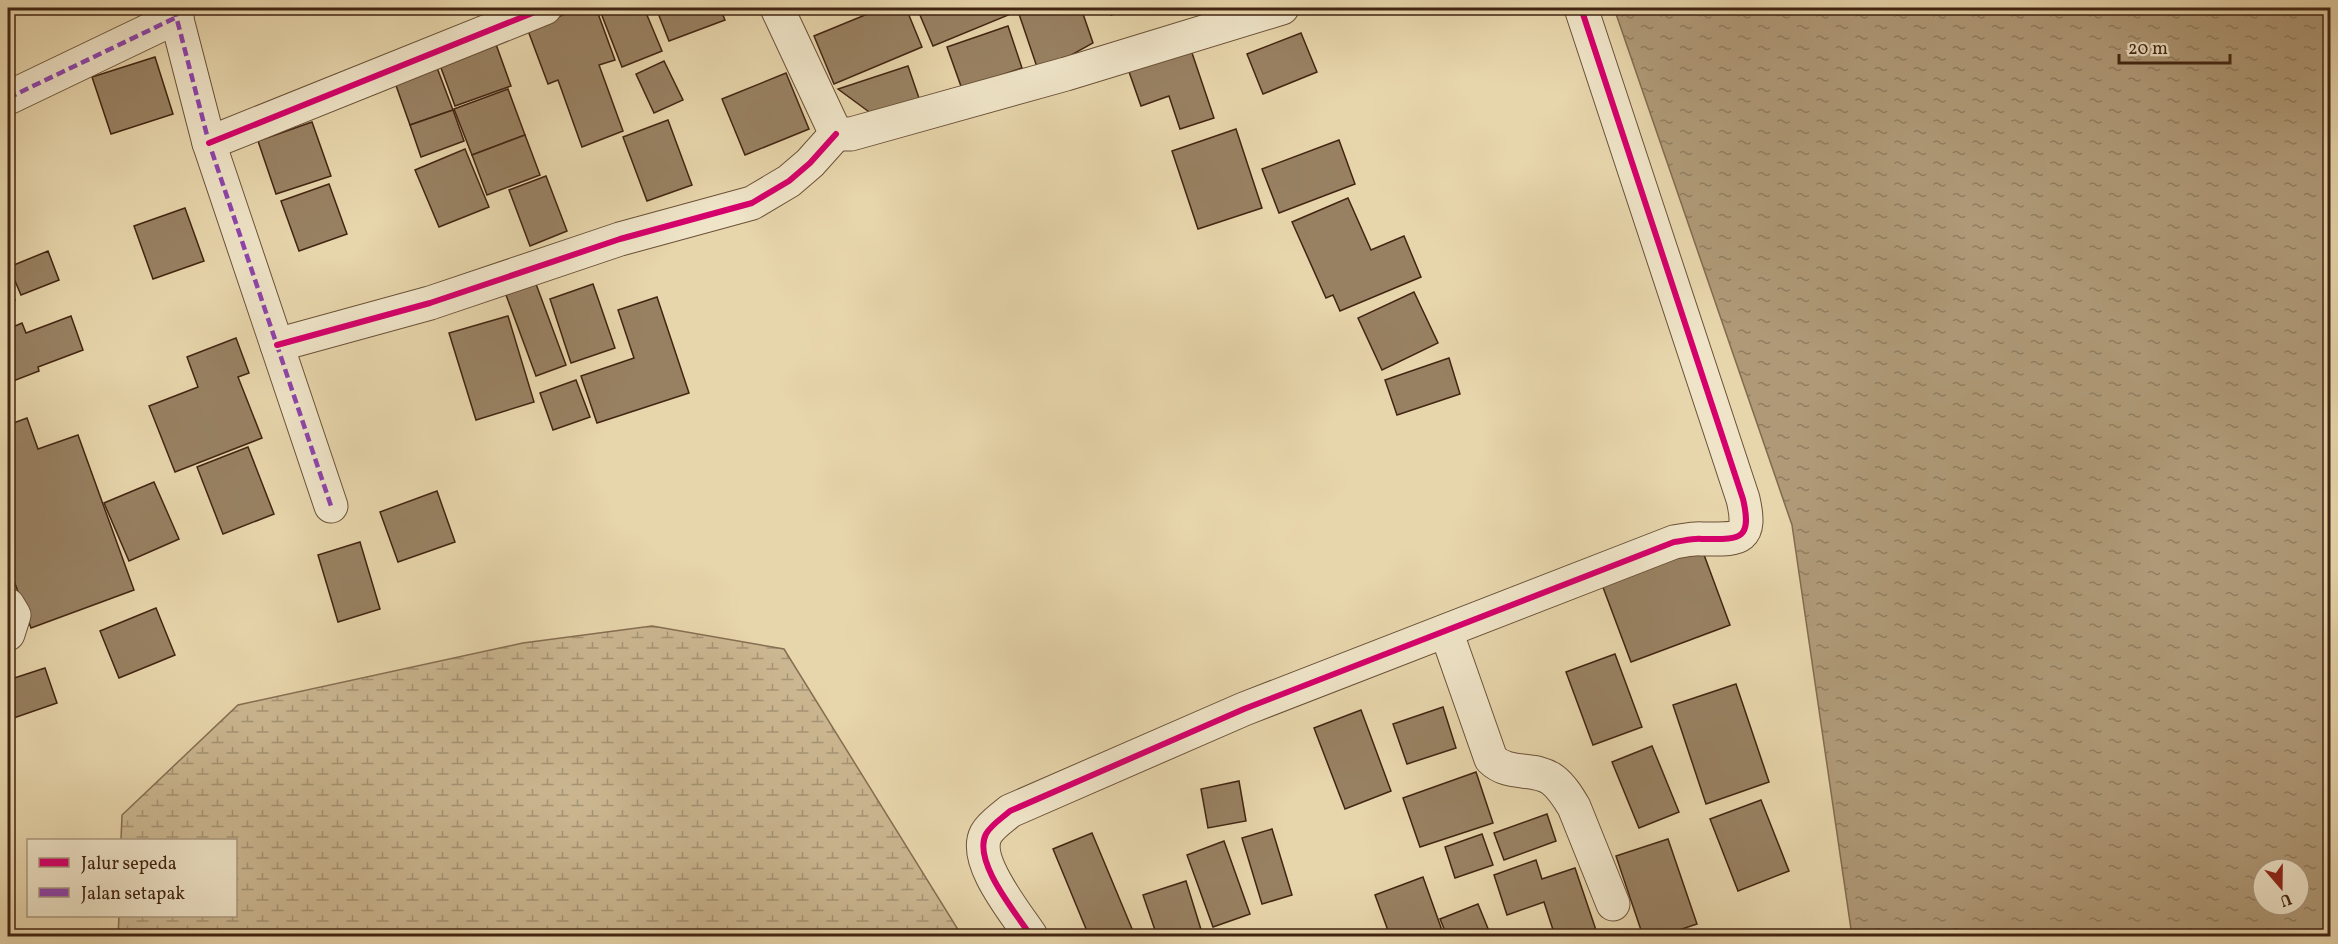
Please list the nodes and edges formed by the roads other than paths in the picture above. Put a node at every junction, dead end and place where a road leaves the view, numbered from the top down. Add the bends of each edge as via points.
1 (545, 8) edge
2 (777, 8) edge
3 (1282, 8) edge
4 (1581, 8) edge
5 (176, 12) edge
6 (8, 98) edge
7 (836, 134) junction
8 (209, 143) junction
9 (277, 345) junction
10 (331, 506) dead end
11 (8, 605) edge
12 (1446, 631) junction
13 (8, 634) edge
14 (1612, 904) dead end
15 (1031, 936) edge

1 - 8 street
2 - 7 street
3 - 7 street via 1066,75 860,133
4 - 12 street via 1748,519 1740,535 1723,541 1700,538 1674,542
5 - 6 street
5 - 8 street
7 - 9 street via 789,181 752,203 620,239 430,303
8 - 9 street
9 - 10 street
11 - 13 street via 14,615
12 - 14 street via 1491,759 1504,770 1526,771 1552,779 1567,795
12 - 15 street via 1244,709 1010,811 986,834 983,853 987,867

